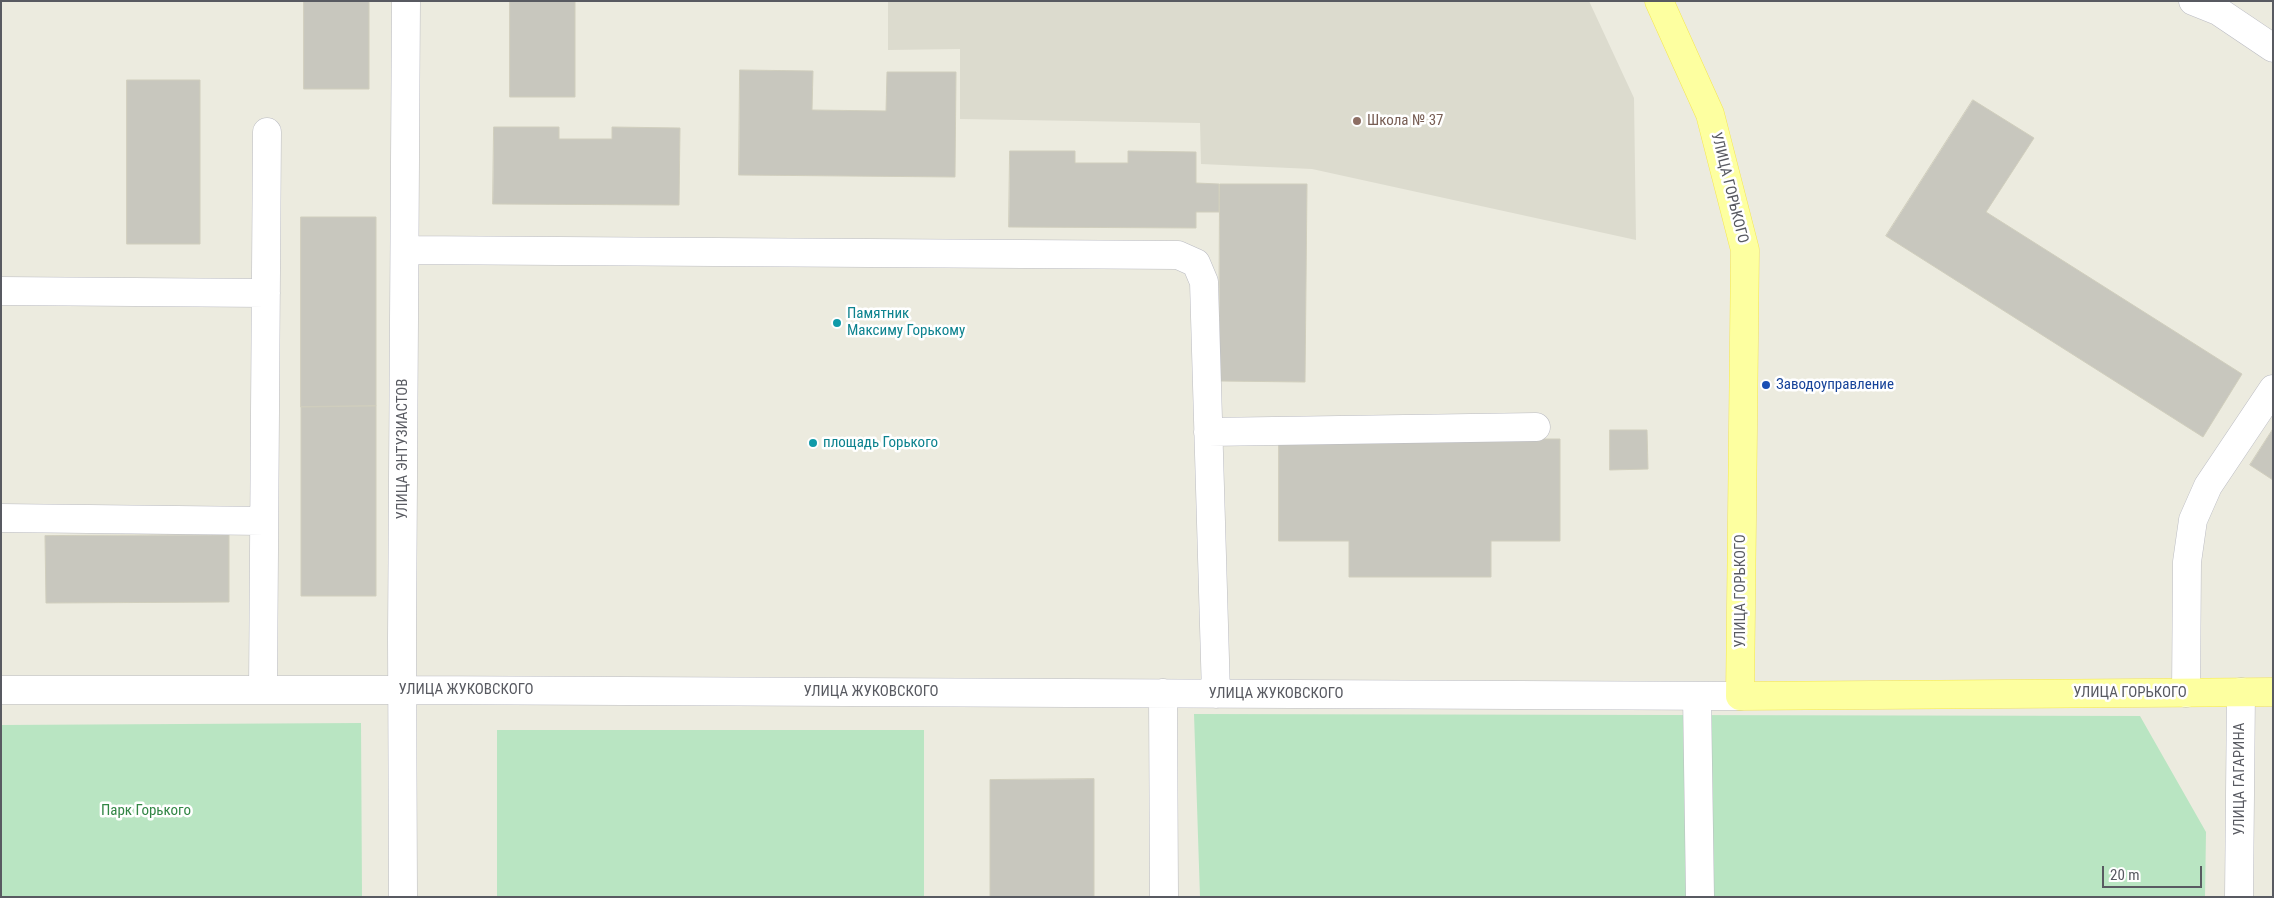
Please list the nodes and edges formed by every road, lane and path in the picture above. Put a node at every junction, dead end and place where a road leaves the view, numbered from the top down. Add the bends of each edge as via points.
1 (406, 1) edge
2 (1659, 1) edge
3 (2193, 1) edge
4 (2273, 48) edge
5 (267, 132) dead end
6 (405, 250) junction
7 (1, 291) edge
8 (266, 293) junction
9 (2273, 389) edge
10 (1536, 427) dead end
11 (1208, 432) junction
12 (1, 518) edge
13 (264, 521) junction
14 (1, 690) edge
15 (263, 690) junction
16 (402, 690) junction
17 (2241, 692) junction
18 (2273, 692) edge
19 (1163, 693) junction
20 (2186, 693) junction
21 (1216, 694) junction
22 (1697, 696) junction
23 (1740, 696) junction
24 (403, 897) edge
25 (1164, 897) edge
26 (1700, 897) edge
27 (2239, 897) edge

1 - 6 street, УЛИЦА ЭНТУЗИАСТОВ
2 - 23 main road, УЛИЦА ГОРЬКОГО via 1710,114 1745,250
3 - 4 street via 2218,11
5 - 8 street
6 - 11 street via 1178,255 1196,263 1204,282
6 - 16 street, УЛИЦА ЭНТУЗИАСТОВ
7 - 8 street
8 - 13 street
9 - 20 street via 2208,486 2193,520 2187,562
10 - 11 street
11 - 21 street
12 - 13 street
13 - 15 street
14 - 15 street, УЛИЦА ЖУКОВСКОГО
15 - 16 street, УЛИЦА ЖУКОВСКОГО
16 - 19 street, УЛИЦА ЖУКОВСКОГО
16 - 24 street, УЛИЦА ЭНТУЗИАСТОВ
17 - 18 main road
17 - 20 main road, УЛИЦА ГОРЬКОГО
17 - 27 street, УЛИЦА ГАГАРИНА
19 - 21 street, УЛИЦА ЖУКОВСКОГО
19 - 25 street
20 - 23 main road, УЛИЦА ГОРЬКОГО
21 - 22 street, УЛИЦА ЖУКОВСКОГО
22 - 23 street, УЛИЦА ЖУКОВСКОГО
22 - 26 street

